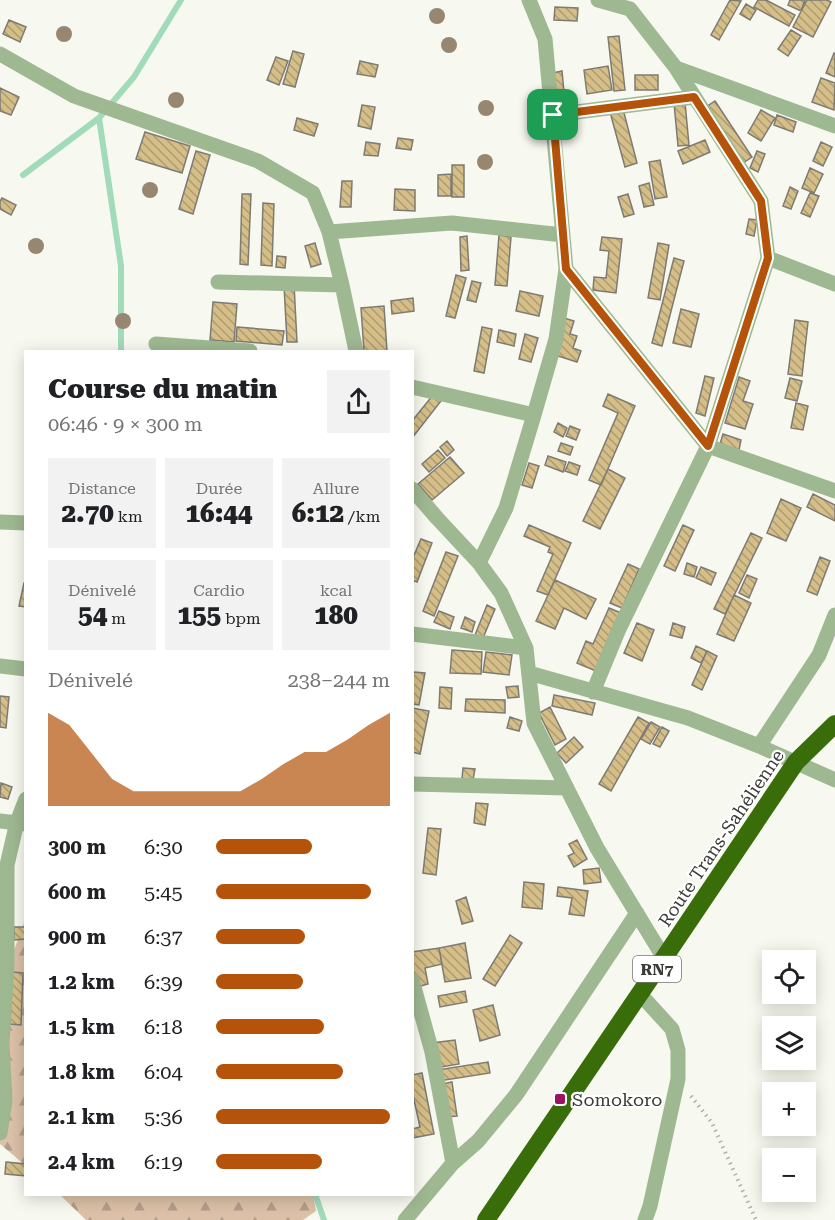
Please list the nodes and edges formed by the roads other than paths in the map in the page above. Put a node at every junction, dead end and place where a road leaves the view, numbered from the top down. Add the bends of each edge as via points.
1 (529, 0) edge
2 (598, 0) edge
3 (632, 4) edge
4 (0, 54) edge
5 (676, 69) junction
6 (694, 97) junction
7 (553, 115) junction
8 (835, 126) edge
9 (329, 232) junction
10 (563, 235) junction
11 (768, 258) junction
12 (566, 269) junction
13 (218, 282) dead end
14 (835, 284) edge
15 (342, 285) junction
16 (156, 344) dead end
17 (237, 350) edge
18 (356, 350) edge
19 (414, 387) edge
20 (534, 415) junction
21 (708, 446) junction
22 (414, 491) edge
23 (835, 491) edge
24 (0, 522) edge
25 (24, 523) edge
26 (479, 563) junction
27 (835, 615) edge
28 (414, 634) edge
29 (526, 648) junction
30 (0, 666) edge
31 (24, 669) edge
32 (529, 673) junction
33 (593, 692) junction
34 (835, 724) edge
35 (759, 746) junction
36 (796, 762) junction
37 (835, 780) edge
38 (414, 784) edge
39 (567, 788) junction
40 (0, 821) edge
41 (21, 823) edge
42 (637, 913) junction
43 (664, 958) junction
44 (414, 987) edge
45 (640, 994) junction
46 (1, 1043) edge
47 (0, 1133) edge
48 (453, 1163) junction
49 (405, 1220) edge
50 (486, 1220) edge
51 (645, 1220) edge

1 - 7 street via 545,39
2 - 3 street
3 - 5 street
4 - 9 street via 74,96 258,161 313,193
5 - 6 street
5 - 8 street
6 - 7 street
6 - 11 street via 761,201
7 - 10 street
9 - 10 street via 452,223
9 - 15 street
10 - 12 street
11 - 14 street
11 - 21 street
12 - 20 street via 556,339
12 - 21 street
13 - 15 street
15 - 18 street
16 - 17 street
19 - 20 street
20 - 26 street via 506,508
21 - 23 street
21 - 33 street
22 - 26 street
24 - 25 street
26 - 29 street via 501,593
27 - 35 street via 819,655
28 - 29 street
29 - 32 street
30 - 31 street
32 - 33 street
32 - 39 street via 534,723
33 - 35 street via 688,718
34 - 36 highway, Route Trans-Sahélienne / RN7
35 - 36 street
36 - 37 street
36 - 43 highway, Route Trans-Sahélienne / RN7
38 - 39 street
39 - 42 street via 597,848
40 - 41 street
41 - 46 street via 7,865 7,968
42 - 43 street
42 - 48 street via 516,1095 478,1142
43 - 45 highway, Route Trans-Sahélienne / RN7
44 - 48 street via 432,1052
45 - 50 highway, Route Trans-Sahélienne / RN7
45 - 51 street via 672,1029 678,1050 678,1079
46 - 47 street via 5,1101
48 - 49 street

